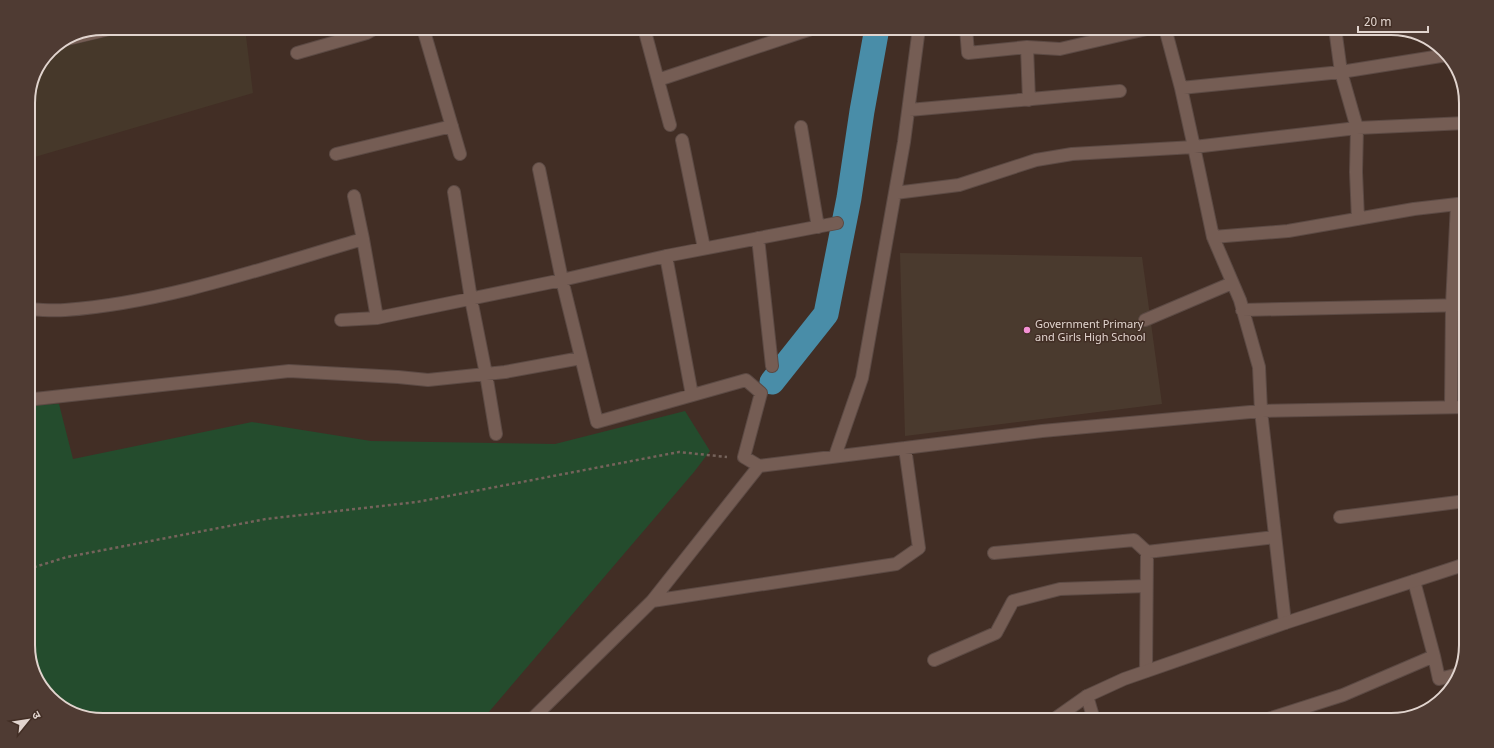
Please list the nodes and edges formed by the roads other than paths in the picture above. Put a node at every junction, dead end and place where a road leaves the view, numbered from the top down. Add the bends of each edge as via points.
1 (360, 35) edge
2 (425, 35) edge
3 (646, 35) edge
4 (793, 35) edge
5 (919, 35) edge
6 (967, 35) edge
7 (1119, 35) edge
8 (1167, 35) edge
9 (1337, 35) edge
10 (1027, 47) junction
11 (297, 53) dead end
12 (1441, 57) edge
13 (1341, 72) junction
14 (658, 80) junction
15 (1181, 88) junction
16 (1120, 91) dead end
17 (1029, 100) junction
18 (909, 110) junction
19 (1459, 123) edge
20 (670, 125) dead end
21 (452, 126) junction
22 (801, 127) dead end
23 (1358, 128) junction
24 (682, 140) dead end
25 (1194, 147) junction
26 (336, 154) dead end
27 (460, 154) dead end
28 (539, 169) dead end
29 (454, 192) dead end
30 (895, 193) junction
31 (354, 196) dead end
32 (1459, 203) edge
33 (1358, 219) junction
34 (837, 223) dead end
35 (1459, 226) edge
36 (818, 227) junction
37 (1213, 237) junction
38 (758, 238) junction
39 (363, 239) junction
40 (704, 248) junction
41 (666, 256) junction
42 (562, 280) junction
43 (1232, 283) junction
44 (471, 299) junction
45 (1452, 305) junction
46 (1459, 305) edge
47 (35, 310) edge
48 (1242, 310) junction
49 (377, 318) junction
50 (341, 320) dead end
51 (1145, 320) dead end
52 (581, 358) junction
53 (772, 366) dead end
54 (486, 374) junction
55 (692, 395) junction
56 (35, 399) dead end
57 (1451, 407) junction
58 (1459, 407) edge
59 (1261, 411) junction
60 (496, 434) dead end
61 (905, 448) junction
62 (835, 456) junction
63 (760, 466) junction
64 (1459, 502) edge
65 (1340, 517) dead end
66 (1275, 537) junction
67 (1147, 552) junction
68 (994, 553) dead end
69 (1459, 566) edge
70 (1414, 581) junction
71 (1146, 586) junction
72 (652, 601) junction
73 (1285, 623) junction
74 (1434, 656) junction
75 (934, 660) dead end
76 (1146, 671) junction
77 (1452, 676) edge
78 (1087, 696) junction
79 (538, 713) edge
80 (1063, 713) edge
81 (1092, 713) edge
82 (1287, 713) edge

1 - 11 street
2 - 21 street
3 - 14 street
4 - 14 street
5 - 18 street
6 - 10 street via 968,53
7 - 10 street via 1060,48
8 - 15 street
9 - 13 street
10 - 17 street
12 - 13 street
13 - 15 street
13 - 23 street
14 - 20 street
15 - 25 street
16 - 17 street
17 - 18 street
18 - 30 street
19 - 23 street
21 - 26 street
21 - 27 street
22 - 36 street
23 - 25 street
23 - 33 street
24 - 40 street
25 - 30 street via 1072,154 1036,160 959,185
25 - 37 street
28 - 42 street
29 - 44 street
30 - 62 street via 862,378
31 - 39 street
32 - 33 street
33 - 37 street via 1288,231
34 - 36 street
35 - 45 street
36 - 38 street
37 - 43 street
38 - 40 street
38 - 53 street
39 - 47 street via 175,292 112,304 64,310
39 - 49 street
40 - 41 street
41 - 42 street
41 - 55 street
42 - 44 street
42 - 52 street
43 - 48 street
43 - 51 street
44 - 49 street
44 - 54 street
45 - 46 street
45 - 48 street
45 - 57 street
48 - 59 street via 1259,367
49 - 50 street
52 - 54 street
52 - 55 street via 597,422
54 - 56 street via 428,380 289,371
54 - 60 street
55 - 63 street via 746,380 761,393 744,457
57 - 58 street
57 - 59 street
59 - 61 street via 1042,431
59 - 66 street
61 - 62 street
61 - 72 street via 918,548 896,564
62 - 63 street
63 - 72 street
64 - 65 street
66 - 67 street
66 - 73 street
67 - 68 street via 1134,540
67 - 71 street
69 - 70 street
70 - 73 street
70 - 74 street
71 - 75 street via 1060,589 1012,601 996,633
71 - 76 street
72 - 79 street
73 - 76 street
74 - 77 street via 1439,679
74 - 82 street via 1343,695
76 - 78 street
78 - 80 street
78 - 81 street

